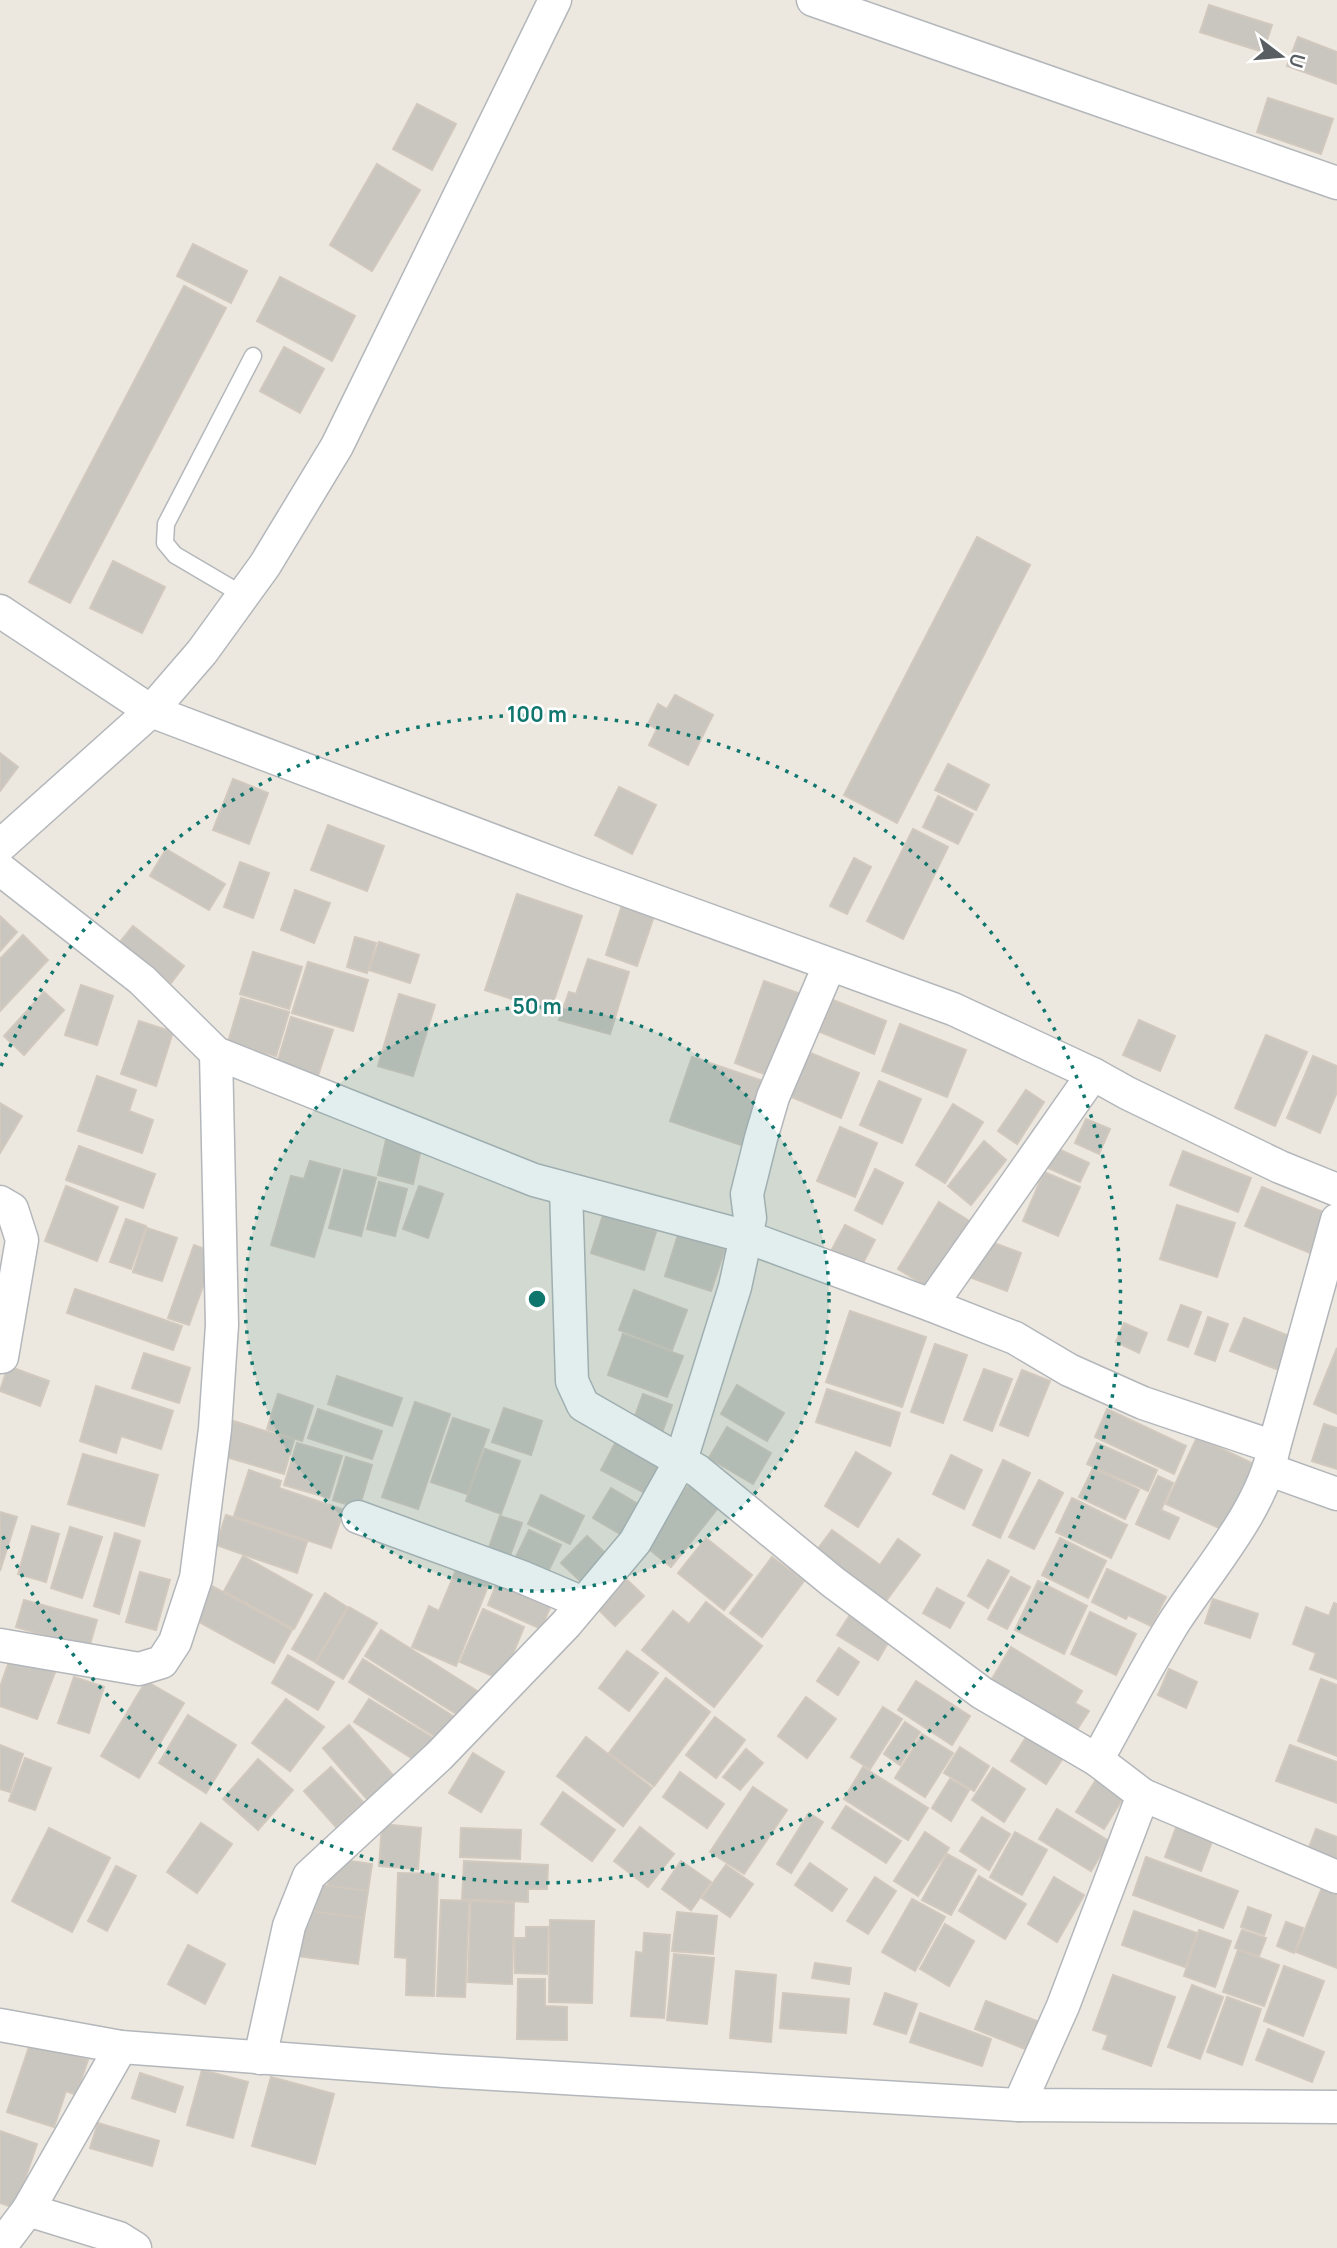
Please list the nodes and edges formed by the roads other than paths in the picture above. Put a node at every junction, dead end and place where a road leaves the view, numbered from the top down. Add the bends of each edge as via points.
1 (555, 0) edge
2 (813, 0) edge
3 (1331, 171) edge
4 (253, 356) dead end
5 (243, 595) junction
6 (0, 611) edge
7 (151, 711) junction
8 (0, 846) edge
9 (0, 869) edge
10 (830, 966) junction
11 (216, 1053) junction
12 (1093, 1074) junction
13 (566, 1189) junction
14 (1337, 1190) edge
15 (0, 1202) edge
16 (1337, 1220) edge
17 (747, 1237) junction
18 (931, 1305) junction
19 (2, 1357) dead end
20 (1272, 1459) junction
21 (681, 1460) junction
22 (1337, 1494) edge
23 (358, 1517) dead end
24 (583, 1603) junction
25 (0, 1645) edge
26 (1097, 1760) junction
27 (1143, 1795) junction
28 (1337, 1877) edge
29 (0, 2025) edge
30 (121, 2047) junction
31 (260, 2058) junction
32 (1019, 2105) junction
33 (1337, 2106) edge
34 (28, 2210) junction
35 (0, 2247) edge
36 (135, 2248) edge

1 - 5 street via 337,446
2 - 3 street
4 - 5 lane via 166,523 165,542 175,555
5 - 7 street
6 - 7 street
7 - 8 street
7 - 10 street
9 - 11 street via 142,980
10 - 12 street via 953,1009
10 - 17 street via 770,1107 747,1194 751,1209
11 - 13 street
11 - 25 street via 222,1325 215,1429 195,1578 175,1642 162,1662 139,1669
12 - 14 street via 1280,1167
12 - 18 street
13 - 17 street
13 - 21 street via 572,1381 583,1405
15 - 19 street via 12,1209 22,1240
16 - 20 street
17 - 18 street
17 - 21 street
18 - 20 street via 1015,1338 1069,1370
20 - 22 street
20 - 26 street via 1238,1528 1172,1626
21 - 24 street via 635,1542
21 - 26 street via 982,1693
23 - 24 street
24 - 31 street via 439,1756 309,1876 289,1927
26 - 27 street
27 - 28 street
27 - 32 street via 1063,2006
29 - 30 street
30 - 31 street
30 - 34 street
31 - 32 street
32 - 33 street
34 - 35 street
34 - 36 street via 119,2238

